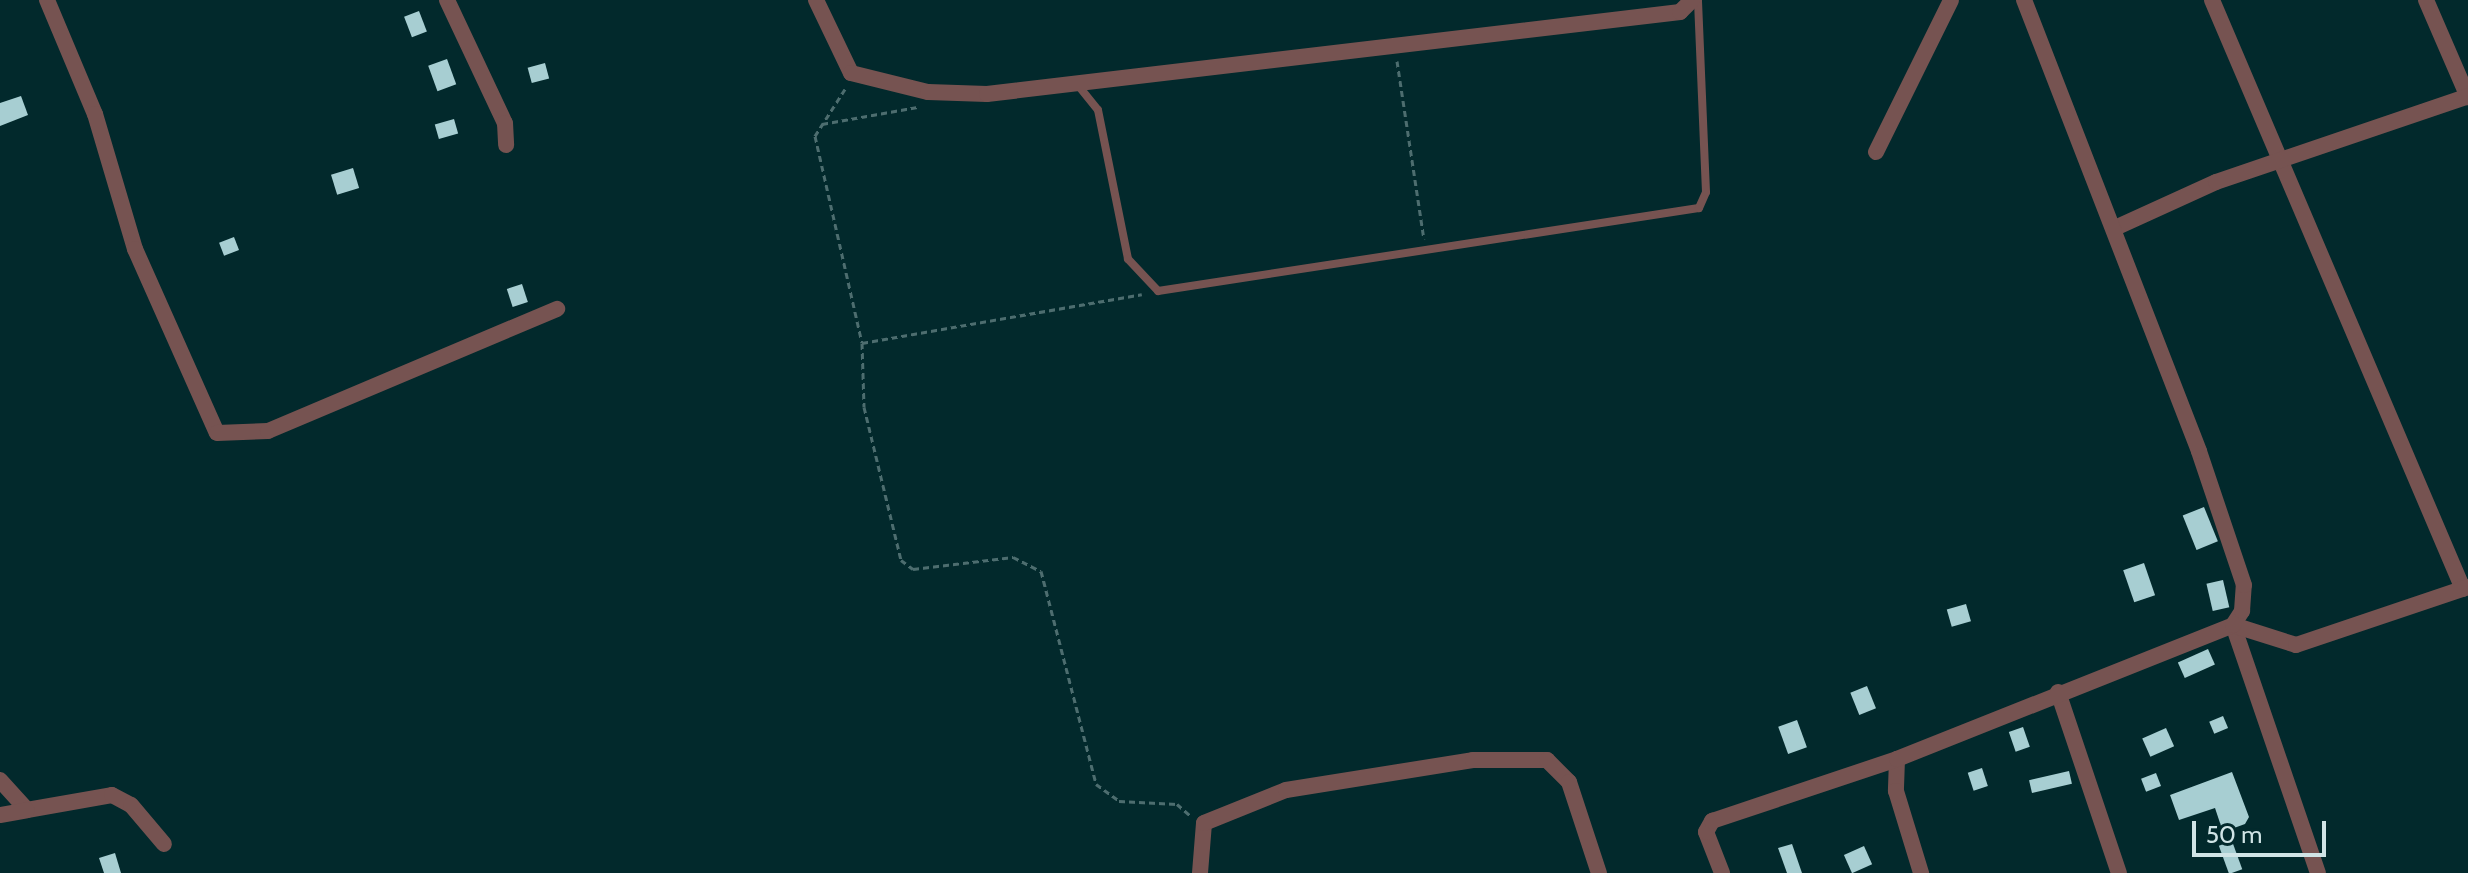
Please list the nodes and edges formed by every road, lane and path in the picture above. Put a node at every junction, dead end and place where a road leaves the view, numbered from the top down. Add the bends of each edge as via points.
1 (47, 0) edge
2 (447, 0) edge
3 (816, 0) edge
4 (1692, 0) edge
5 (1698, 0) edge
6 (1951, 0) edge
7 (2024, 0) edge
8 (2212, 0) edge
9 (2426, 0) edge
10 (1394, 46) junction
11 (851, 73) junction
12 (1077, 83) junction
13 (2468, 96) edge
14 (927, 105) dead end
15 (821, 124) junction
16 (506, 145) dead end
17 (1876, 152) dead end
18 (2287, 162) junction
19 (2115, 228) junction
20 (1425, 248) junction
21 (1158, 291) junction
22 (557, 309) dead end
23 (862, 343) junction
24 (2466, 588) edge
25 (2233, 625) junction
26 (2058, 692) junction
27 (1897, 759) junction
28 (0, 780) edge
29 (27, 810) junction
30 (0, 815) edge
31 (1199, 829) junction
32 (164, 844) dead end
33 (1200, 873) edge
34 (1599, 873) edge
35 (1722, 873) edge
36 (1921, 873) edge
37 (2119, 873) edge
38 (2318, 873) edge

1 - 22 street via 95,114 135,249 217,433 268,431
2 - 16 street via 505,123
3 - 11 street
4 - 10 street via 1680,12
5 - 20 lane via 1706,192 1699,208
6 - 17 street
7 - 19 street
8 - 18 street
9 - 13 street
10 - 12 street
10 - 20 path
11 - 12 street via 928,92
11 - 15 path
12 - 21 lane via 1098,110 1128,259
13 - 18 street
14 - 15 path
15 - 23 path via 815,136
18 - 19 street via 2216,182
18 - 24 street
19 - 25 street via 2244,585
20 - 21 lane
21 - 23 path
23 - 31 path via 864,407 901,560 913,569 1013,557 1041,571 1096,784 1119,801 1185,807
24 - 25 street via 2296,645
25 - 26 street
25 - 38 street
26 - 27 street
26 - 37 street
27 - 35 street via 1712,821 1706,832
27 - 36 street via 1896,791
28 - 29 street
29 - 30 street
29 - 32 street via 112,795 131,805
31 - 33 street
31 - 34 street via 1286,790 1473,760 1547,760 1569,782

